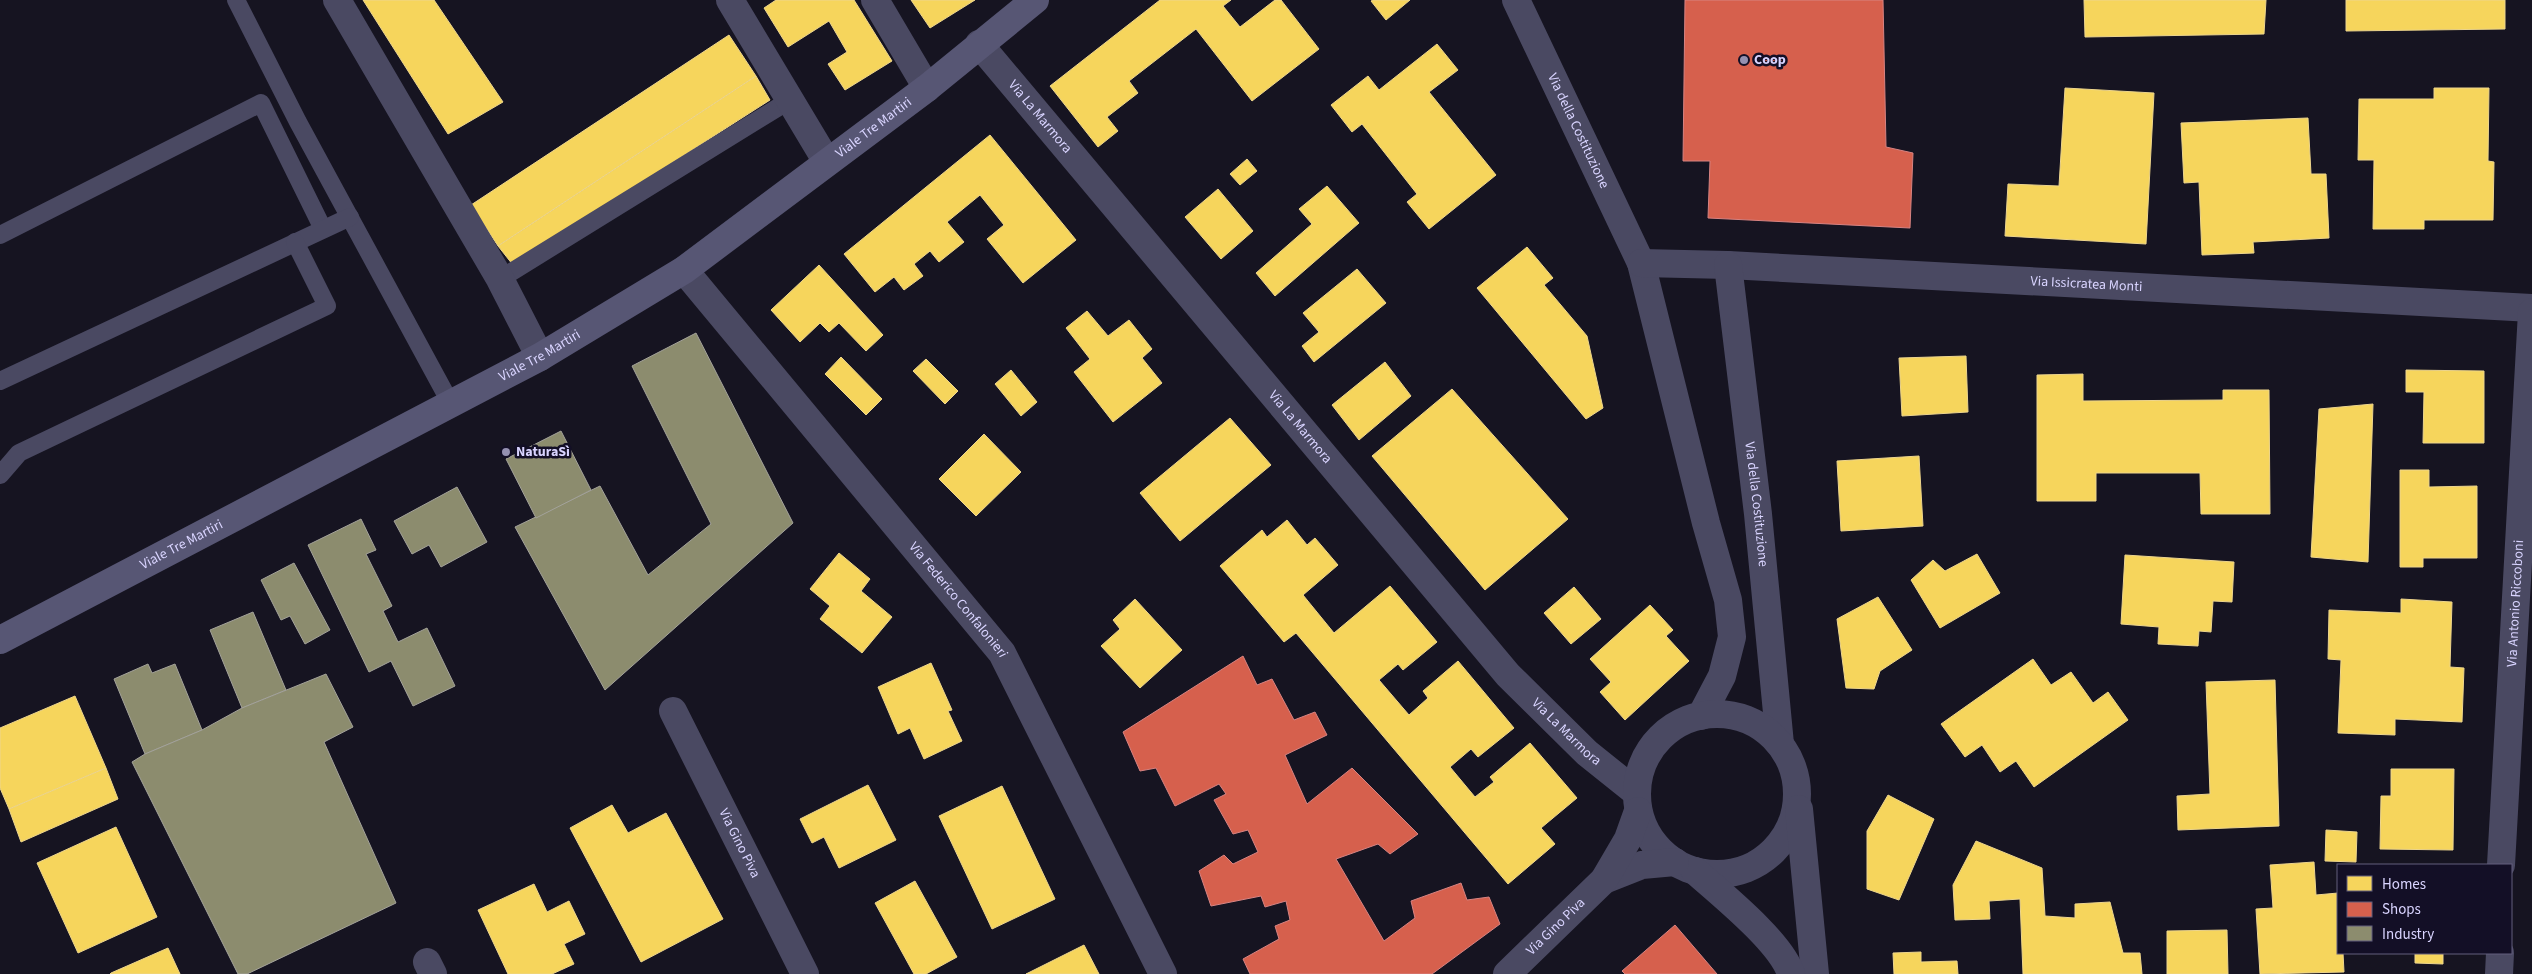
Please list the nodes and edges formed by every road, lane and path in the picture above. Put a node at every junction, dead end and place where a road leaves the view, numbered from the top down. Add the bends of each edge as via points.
1 (236, 0) edge
2 (337, 0) edge
3 (730, 0) edge
4 (875, 0) edge
5 (1035, 0) edge
6 (1516, 0) edge
7 (979, 44) junction
8 (928, 88) junction
9 (790, 100) junction
10 (827, 162) junction
11 (350, 217) junction
12 (323, 229) junction
13 (0, 235) edge
14 (295, 242) junction
15 (1641, 263) junction
16 (1728, 265) junction
17 (684, 270) junction
18 (500, 279) junction
19 (2532, 310) edge
20 (540, 358) junction
21 (0, 381) edge
22 (451, 404) junction
23 (0, 475) edge
24 (0, 640) edge
25 (673, 711) dead end
26 (1701, 716) junction
27 (1780, 744) junction
28 (1797, 786) junction
29 (1638, 802) junction
30 (2501, 864) edge
31 (1685, 867) junction
32 (1604, 880) junction
33 (2500, 954) edge
34 (806, 974) edge
35 (1163, 974) edge
36 (1507, 974) edge
37 (1791, 974) edge
38 (1815, 974) edge
39 (2499, 974) edge

1 - 11 lane
2 - 18 street
3 - 9 street
4 - 8 street
5 - 7 main road, Viale Tre Martiri
6 - 15 street, Via della Costituzione
7 - 8 main road, Viale Tre Martiri
7 - 29 street, Via La Marmora via 1508,675
8 - 10 main road, Viale Tre Martiri
9 - 10 street
9 - 18 lane
10 - 17 main road, Viale Tre Martiri
11 - 12 lane
11 - 22 lane
12 - 13 lane via 261,103
12 - 14 lane
14 - 21 lane
14 - 23 lane via 327,306 20,453
15 - 16 street, Via Issicratea Monti
15 - 26 street, Via della Costituzione via 1728,600 1732,636 1722,676
16 - 19 street, Via Issicratea Monti
16 - 27 street, Via della Costituzione via 1758,514
17 - 20 main road, Viale Tre Martiri
17 - 35 street, Via Federico Confalonieri via 1002,654
18 - 20 street
19 - 30 street, Via Antonio Riccoboni
20 - 22 main road, Viale Tre Martiri
22 - 24 main road, Viale Tre Martiri
25 - 34 street, Via Gino Piva
26 - 27 street via 1723,714 1744,719 1764,729
26 - 29 street via 1676,725 1655,744 1642,767
27 - 28 street via 1792,764
28 - 31 street via 1796,812 1786,836 1769,856 1746,869 1721,874
28 - 38 street
29 - 31 street via 1646,831 1658,849
29 - 32 street via 1628,839
31 - 32 street via 1642,865
31 - 37 street via 1736,908 1783,957
32 - 36 street, Via Gino Piva
33 - 39 street

